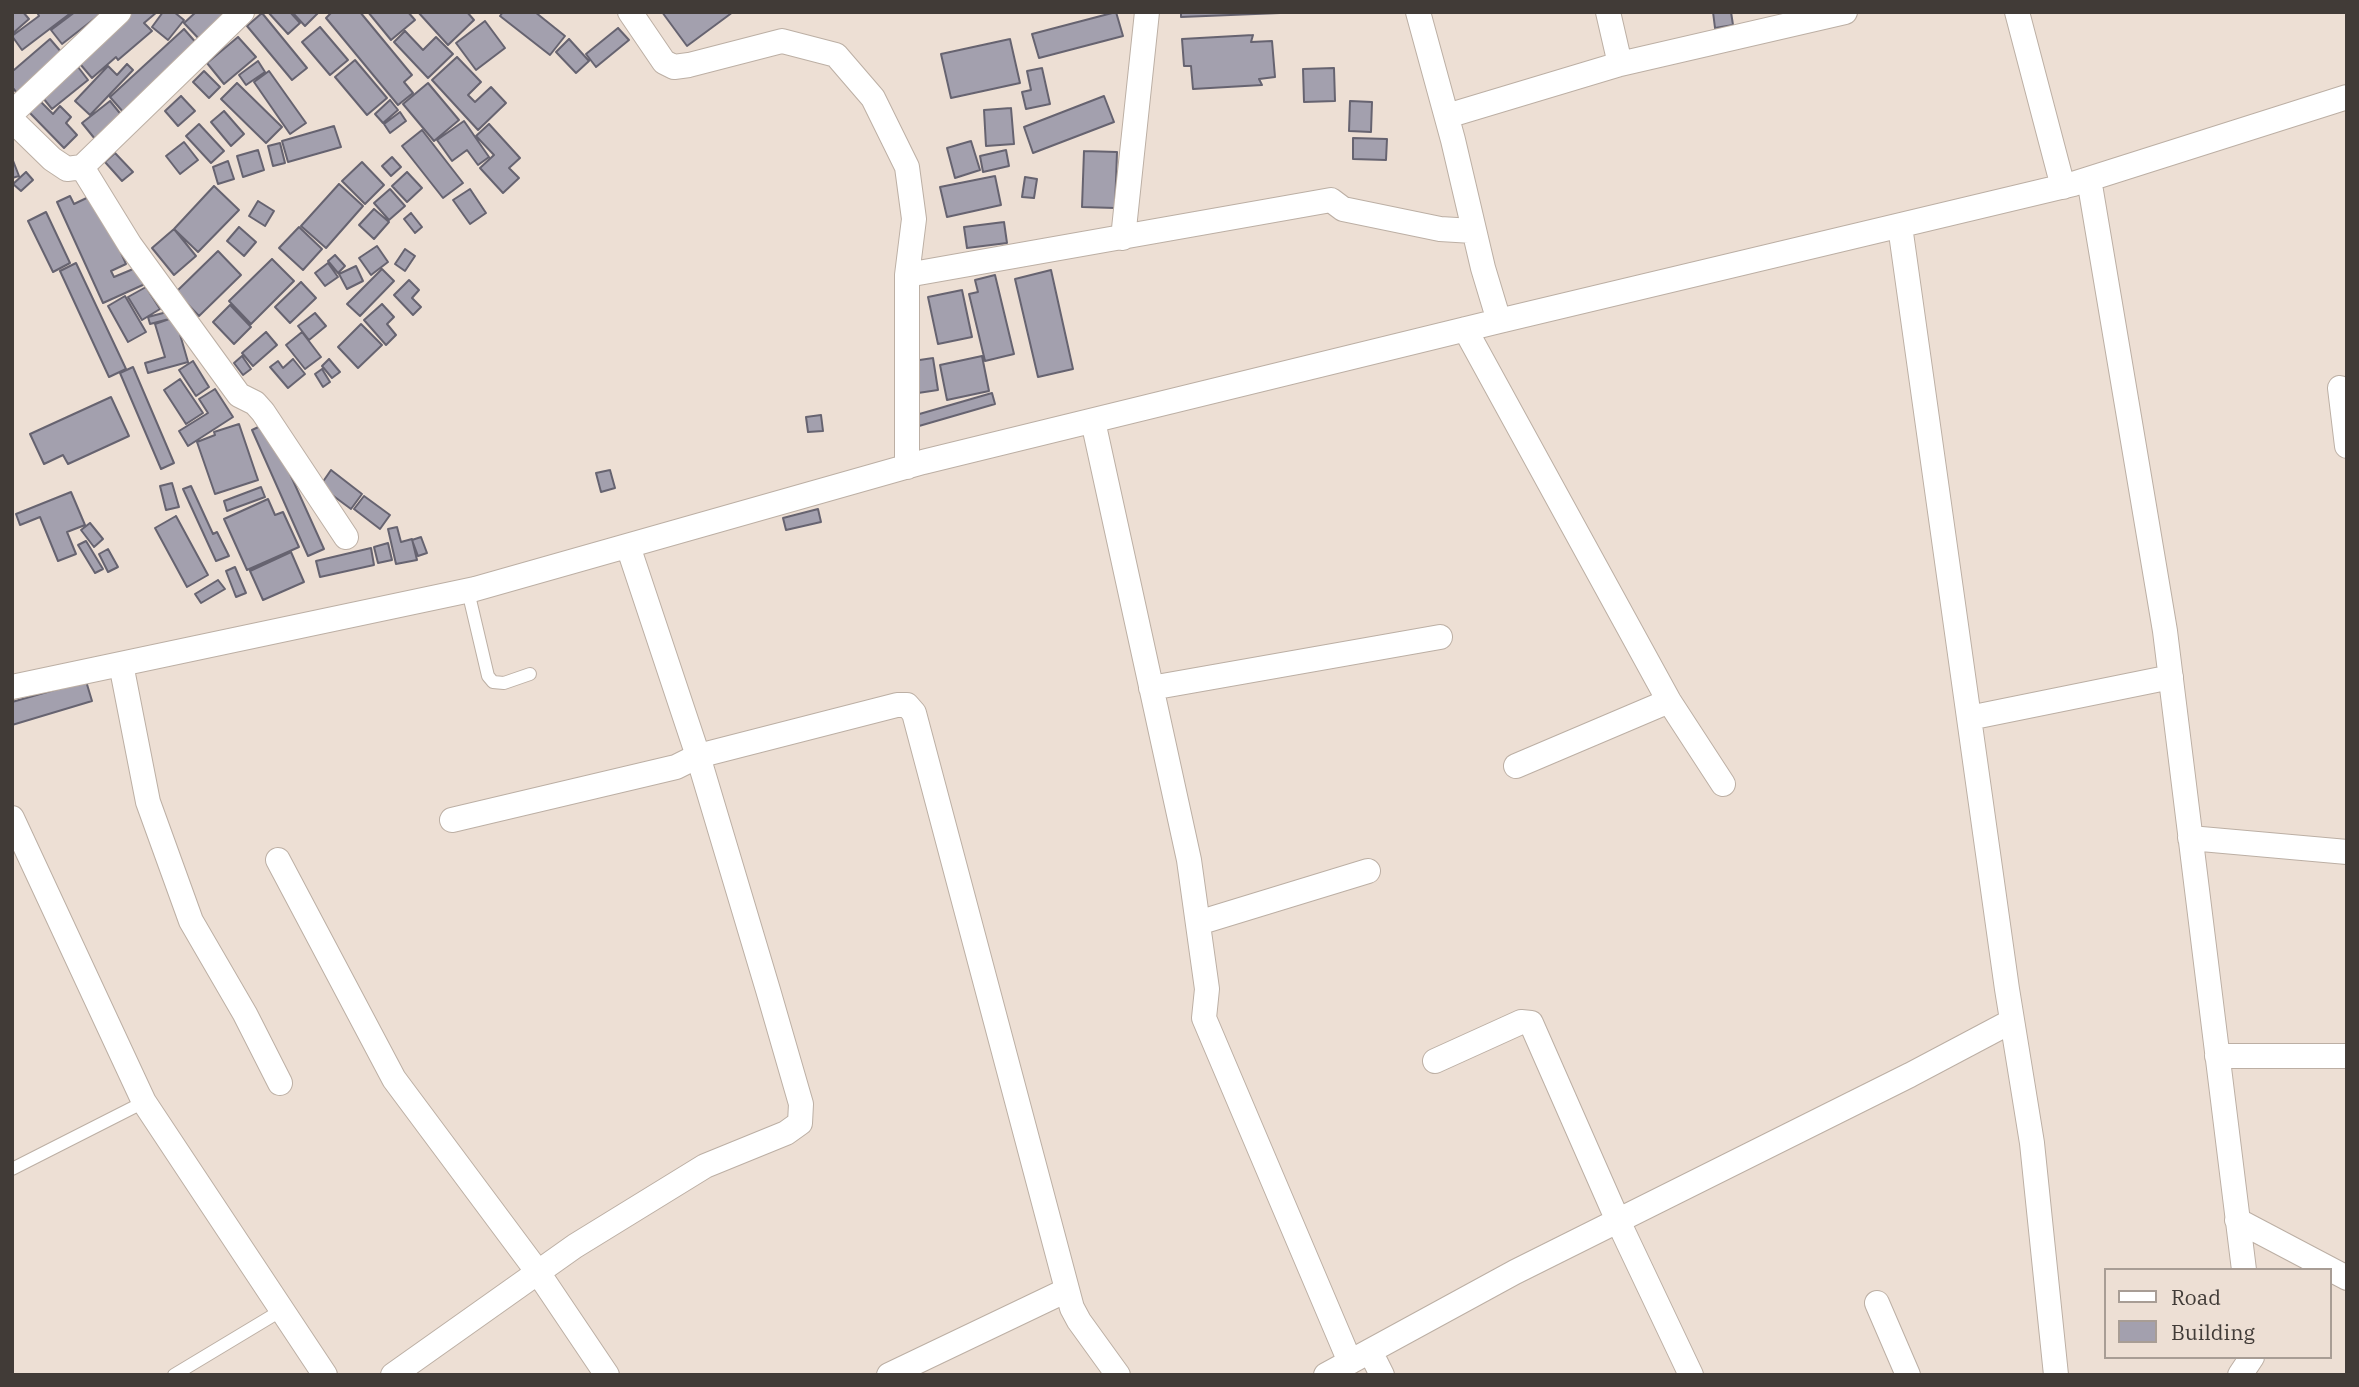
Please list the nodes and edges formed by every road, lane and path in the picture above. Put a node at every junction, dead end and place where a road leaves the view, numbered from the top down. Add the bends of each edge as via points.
1 (119, 12) edge
2 (242, 12) edge
3 (630, 12) edge
4 (1147, 12) edge
5 (1418, 12) edge
6 (1608, 12) edge
7 (1845, 12) edge
8 (2017, 12) edge
9 (1620, 64) junction
10 (2347, 97) edge
11 (12, 113) edge
12 (1447, 116) junction
13 (12, 120) edge
14 (82, 167) junction
15 (2089, 179) junction
16 (2063, 187) junction
17 (1900, 226) junction
18 (1473, 231) junction
19 (1123, 238) junction
20 (907, 275) junction
21 (1499, 321) junction
22 (1465, 329) junction
23 (2340, 388) dead end
24 (1093, 421) junction
25 (2347, 446) edge
26 (907, 467) junction
27 (346, 537) dead end
28 (628, 546) junction
29 (468, 591) junction
30 (1440, 637) dead end
31 (121, 664) junction
32 (530, 674) dead end
33 (2171, 677) junction
34 (12, 687) edge
35 (1151, 688) junction
36 (1669, 701) junction
37 (1969, 718) junction
38 (698, 756) junction
39 (1516, 766) dead end
40 (1723, 784) dead end
41 (12, 818) edge
42 (452, 820) dead end
43 (2190, 838) junction
44 (2347, 852) edge
45 (278, 860) dead end
46 (1368, 871) dead end
47 (1198, 923) junction
48 (2012, 1021) junction
49 (2217, 1056) junction
50 (2347, 1056) edge
51 (1435, 1061) dead end
52 (280, 1083) dead end
53 (144, 1102) junction
54 (12, 1169) edge
55 (2238, 1220) junction
56 (1618, 1221) junction
57 (2244, 1268) edge
58 (2328, 1268) edge
59 (2331, 1269) edge
60 (537, 1271) junction
61 (2347, 1278) edge
62 (1067, 1290) junction
63 (1877, 1303) dead end
64 (282, 1310) junction
65 (1360, 1356) junction
66 (2251, 1359) edge
67 (174, 1375) edge
68 (325, 1375) edge
69 (393, 1375) edge
70 (607, 1375) edge
71 (889, 1375) edge
72 (1118, 1375) edge
73 (1326, 1375) edge
74 (1382, 1375) edge
75 (1691, 1375) edge
76 (1909, 1375) edge
77 (2056, 1375) edge
78 (2240, 1375) edge

1 - 11 street
2 - 14 street
3 - 20 street via 664,62 674,67 782,41 836,55 873,98 907,167 914,219
4 - 19 street
5 - 12 street
6 - 9 street
7 - 9 street
8 - 16 street
9 - 12 street
10 - 15 street
12 - 18 street
13 - 14 street via 67,169
14 - 27 street via 130,245 239,395 263,412
15 - 16 street
15 - 33 street
16 - 17 street
17 - 21 street
17 - 37 street
18 - 19 street via 1440,229 1343,209 1331,200
18 - 21 street
19 - 20 street
20 - 26 street
21 - 22 street
22 - 24 street
22 - 36 street
23 - 25 street
24 - 26 street
24 - 35 street
26 - 28 street
28 - 29 street
28 - 38 street
29 - 31 street
29 - 32 lane via 488,676 493,682 504,682
30 - 35 street
31 - 34 street
31 - 52 street via 148,802 191,921
33 - 37 street
33 - 43 street
35 - 47 street via 1189,860
36 - 39 street
36 - 40 street
37 - 48 street
38 - 42 street via 676,767
38 - 60 street via 801,1104 800,1123 705,1166
38 - 62 street via 897,705 907,705 914,713
41 - 53 street
43 - 44 street
43 - 49 street
45 - 60 street via 394,1079
46 - 47 street
47 - 65 street via 1207,989 1204,1018
48 - 56 street
48 - 77 street via 2032,1143
49 - 50 street
49 - 55 street
51 - 56 street via 1521,1022 1531,1023
53 - 54 lane
53 - 64 street
55 - 57 street
55 - 58 street
56 - 65 street
56 - 75 street
59 - 61 street
60 - 69 street
60 - 70 street
62 - 71 street
62 - 72 street via 1079,1321
63 - 76 street
64 - 67 lane
64 - 68 street
65 - 73 street
65 - 74 street
66 - 78 street

